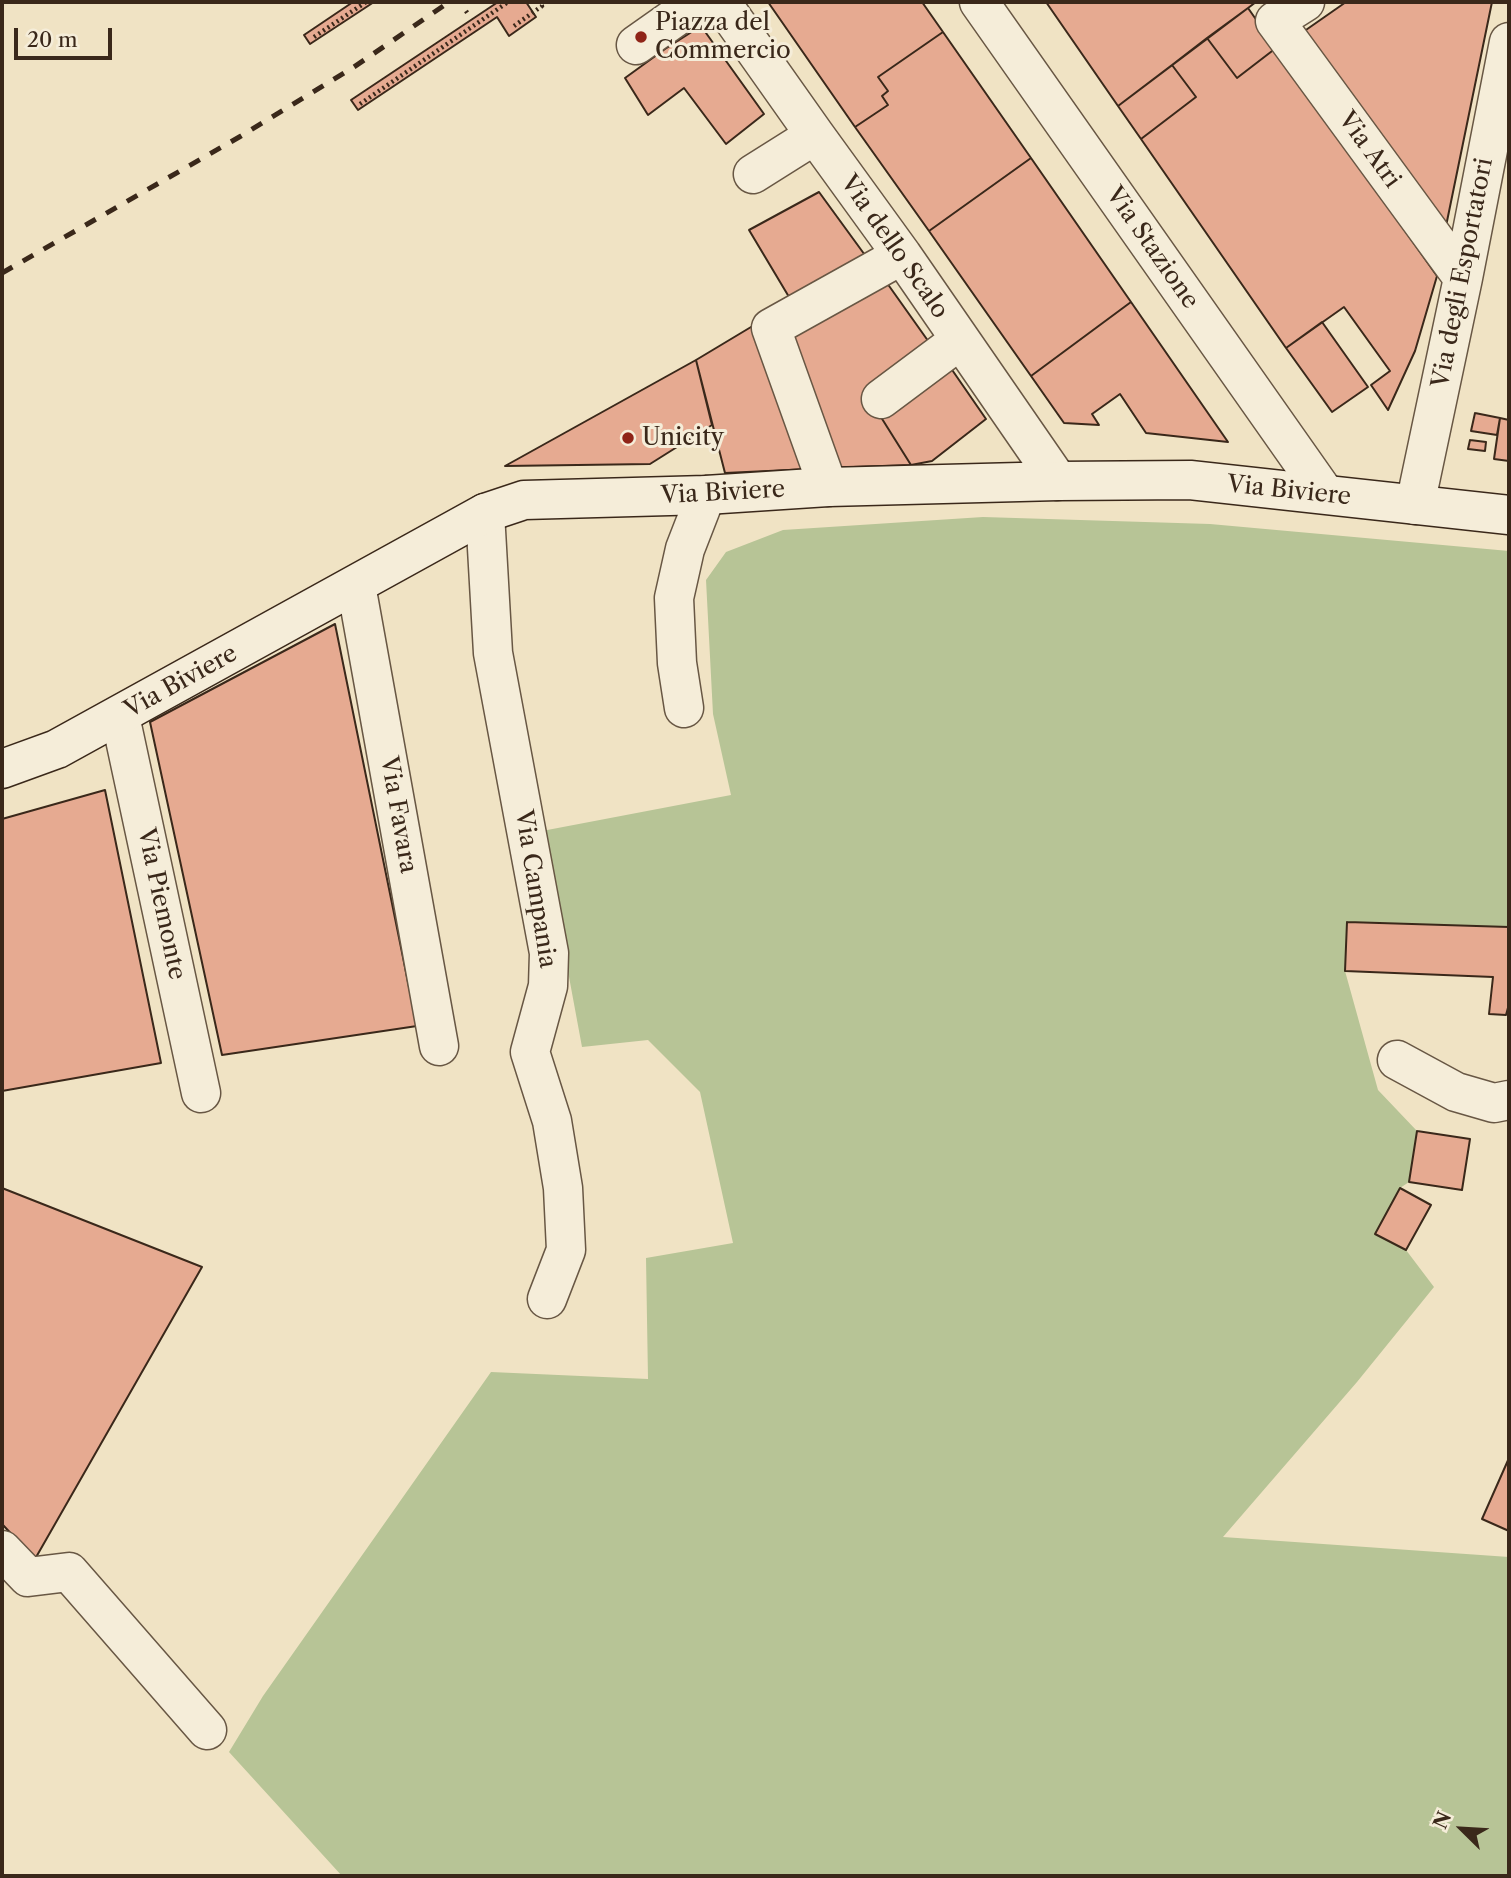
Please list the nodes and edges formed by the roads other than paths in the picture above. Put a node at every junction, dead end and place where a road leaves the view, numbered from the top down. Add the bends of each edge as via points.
1 (979, 2) edge
2 (716, 5) edge
3 (1290, 11) edge
4 (1509, 42) edge
5 (636, 46) dead end
6 (815, 135) junction
7 (753, 174) dead end
8 (902, 255) junction
9 (1463, 278) junction
10 (960, 340) junction
11 (881, 400) dead end
12 (1059, 481) junction
13 (828, 487) junction
14 (1325, 494) junction
15 (706, 495) junction
16 (1415, 505) junction
17 (485, 513) junction
18 (1509, 515) edge
19 (356, 584) junction
20 (684, 708) dead end
21 (120, 716) junction
22 (3, 771) edge
23 (439, 1046) dead end
24 (1397, 1060) dead end
25 (201, 1093) dead end
26 (1509, 1100) edge
27 (547, 1299) dead end
28 (2, 1549) edge
29 (207, 1730) dead end

1 - 14 street, Via Stazione
2 - 5 street
2 - 6 street, Via dello Scalo
3 - 9 street, Via Atri
4 - 9 street, Via degli Esportatori
6 - 7 street
6 - 8 street, Via dello Scalo
8 - 10 street, Via dello Scalo
8 - 13 street via 771,328
9 - 16 street, Via degli Esportatori
10 - 11 street
10 - 12 street, Via dello Scalo
12 - 13 street, Via Biviere
12 - 14 street, Via Biviere via 1190,480
13 - 15 street, Via Biviere
14 - 16 street, Via Biviere
15 - 17 street, Via Biviere via 524,500
15 - 20 street via 685,548 674,598
16 - 18 street, Via Biviere
17 - 19 street, Via Biviere
17 - 27 street, Via Campania via 494,653 549,953 548,986 530,1052 552,1121 563,1188 566,1250
19 - 21 street, Via Biviere
19 - 23 street, Via Favara
21 - 22 street, Via Biviere
21 - 25 street, Via Piemonte
24 - 26 street via 1456,1092 1494,1103
28 - 29 street via 28,1577 69,1572

